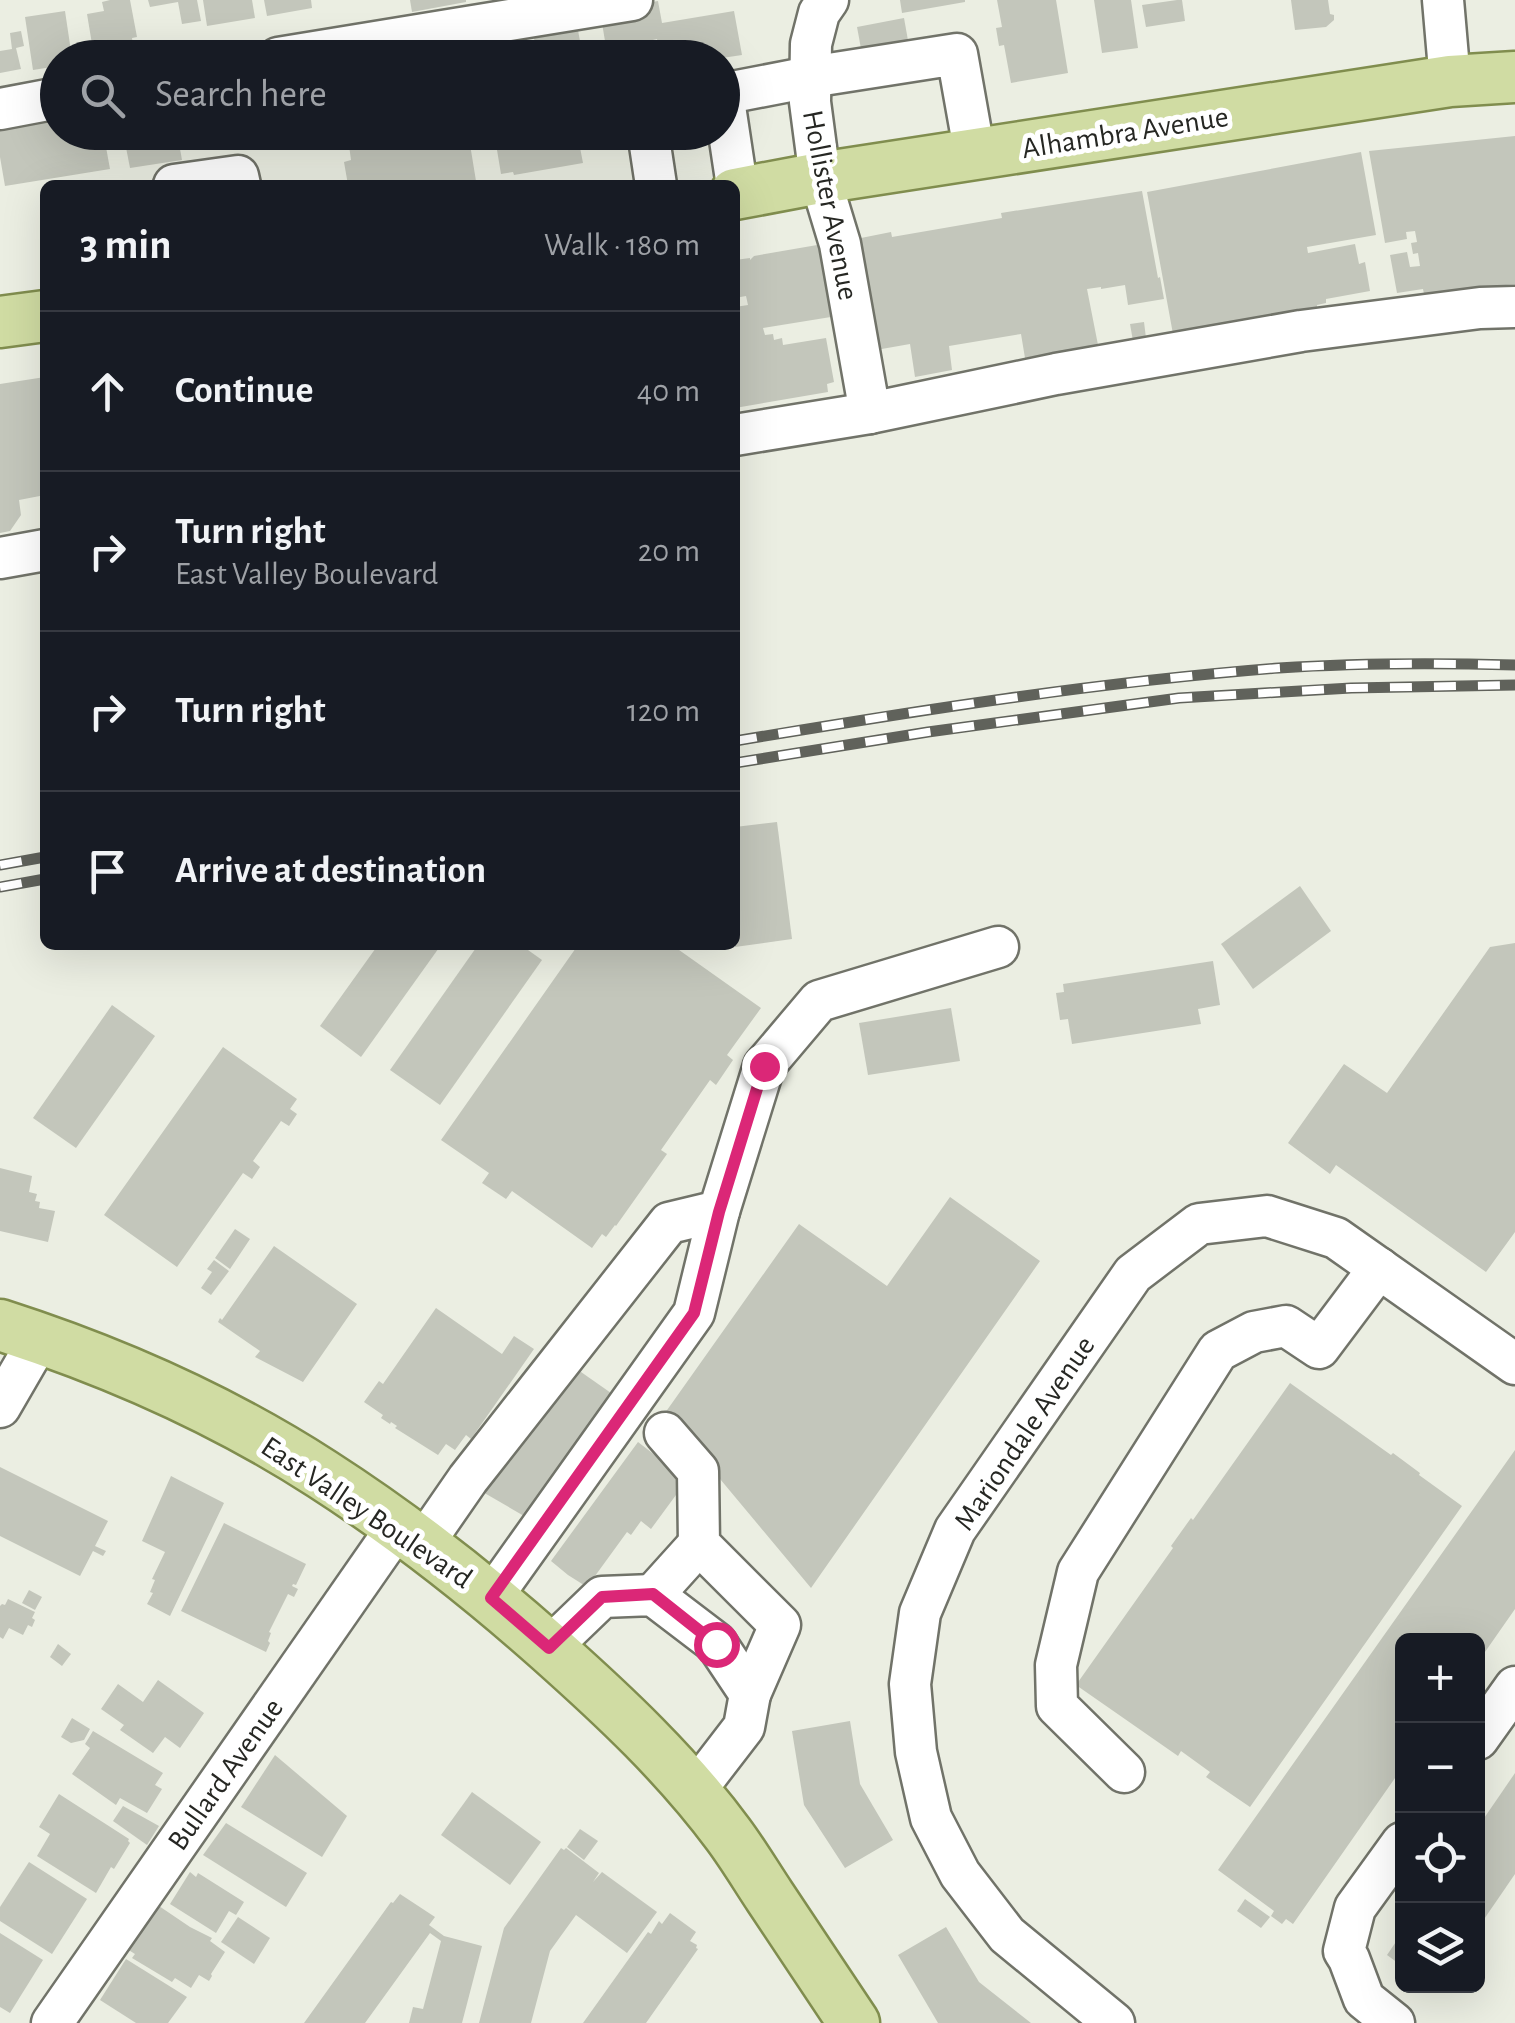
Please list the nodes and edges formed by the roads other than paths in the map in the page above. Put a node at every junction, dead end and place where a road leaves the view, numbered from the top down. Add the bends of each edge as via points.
1 (632, 0) edge
2 (1443, 0) edge
3 (818, 4) edge
4 (388, 40) edge
5 (810, 77) junction
6 (1515, 77) edge
7 (1450, 81) junction
8 (740, 91) edge
9 (40, 101) edge
10 (0, 109) edge
11 (651, 150) edge
12 (730, 150) edge
13 (975, 155) junction
14 (820, 178) junction
15 (210, 180) edge
16 (239, 180) edge
17 (655, 180) edge
18 (734, 180) edge
19 (740, 192) edge
20 (1515, 308) edge
21 (40, 317) edge
22 (0, 322) edge
23 (870, 413) junction
24 (740, 434) edge
25 (40, 551) edge
26 (0, 558) edge
27 (998, 946) dead end
28 (719, 1212) junction
29 (1378, 1268) junction
30 (20, 1331) edge
31 (1515, 1364) edge
32 (0, 1407) edge
33 (664, 1433) dead end
34 (410, 1535) junction
35 (699, 1544) junction
36 (653, 1594) junction
37 (491, 1598) junction
38 (549, 1648) junction
39 (1515, 1687) edge
40 (750, 1694) junction
41 (1485, 1729) edge
42 (1124, 1772) dead end
43 (694, 1792) junction
44 (1395, 1853) edge
45 (52, 2023) edge
46 (854, 2023) edge
47 (1114, 2023) edge
48 (1394, 2023) edge

1 - 4 street
2 - 7 street
3 - 5 street, Hollister Avenue
5 - 8 street
5 - 13 street via 957,54
5 - 14 street, Hollister Avenue
6 - 7 main road, Alhambra Avenue
7 - 13 main road, Alhambra Avenue
9 - 10 street
11 - 17 street
12 - 18 street
13 - 14 main road, Alhambra Avenue
14 - 19 main road, Alhambra Avenue
14 - 23 street, Hollister Avenue via 840,244
15 - 16 street
20 - 23 street via 1302,331
21 - 22 main road
23 - 24 street
25 - 26 street
27 - 28 street via 819,1001 764,1066
28 - 34 street, Bullard Avenue via 669,1223 468,1479
28 - 37 street via 694,1313
29 - 31 street, Mariondale Avenue
29 - 42 street via 1319,1348 1286,1326 1254,1332 1218,1351 1078,1572 1056,1666 1058,1706
29 - 47 street, Mariondale Avenue via 1336,1238 1267,1216 1199,1224 1133,1274 955,1530 920,1613 910,1684 931,1818 960,1874 1007,1935
30 - 32 street
30 - 34 main road, East Valley Boulevard via 178,1395 253,1434
33 - 35 street via 698,1471
34 - 37 main road, East Valley Boulevard
34 - 45 street, Bullard Avenue
35 - 36 street
35 - 40 street via 780,1625
36 - 38 street via 602,1597
36 - 40 street via 716,1644
37 - 38 main road, East Valley Boulevard
38 - 43 main road, East Valley Boulevard
39 - 41 street
40 - 43 street via 744,1727
43 - 46 main road, East Valley Boulevard
44 - 48 street via 1356,1908 1344,1951 1364,1999

